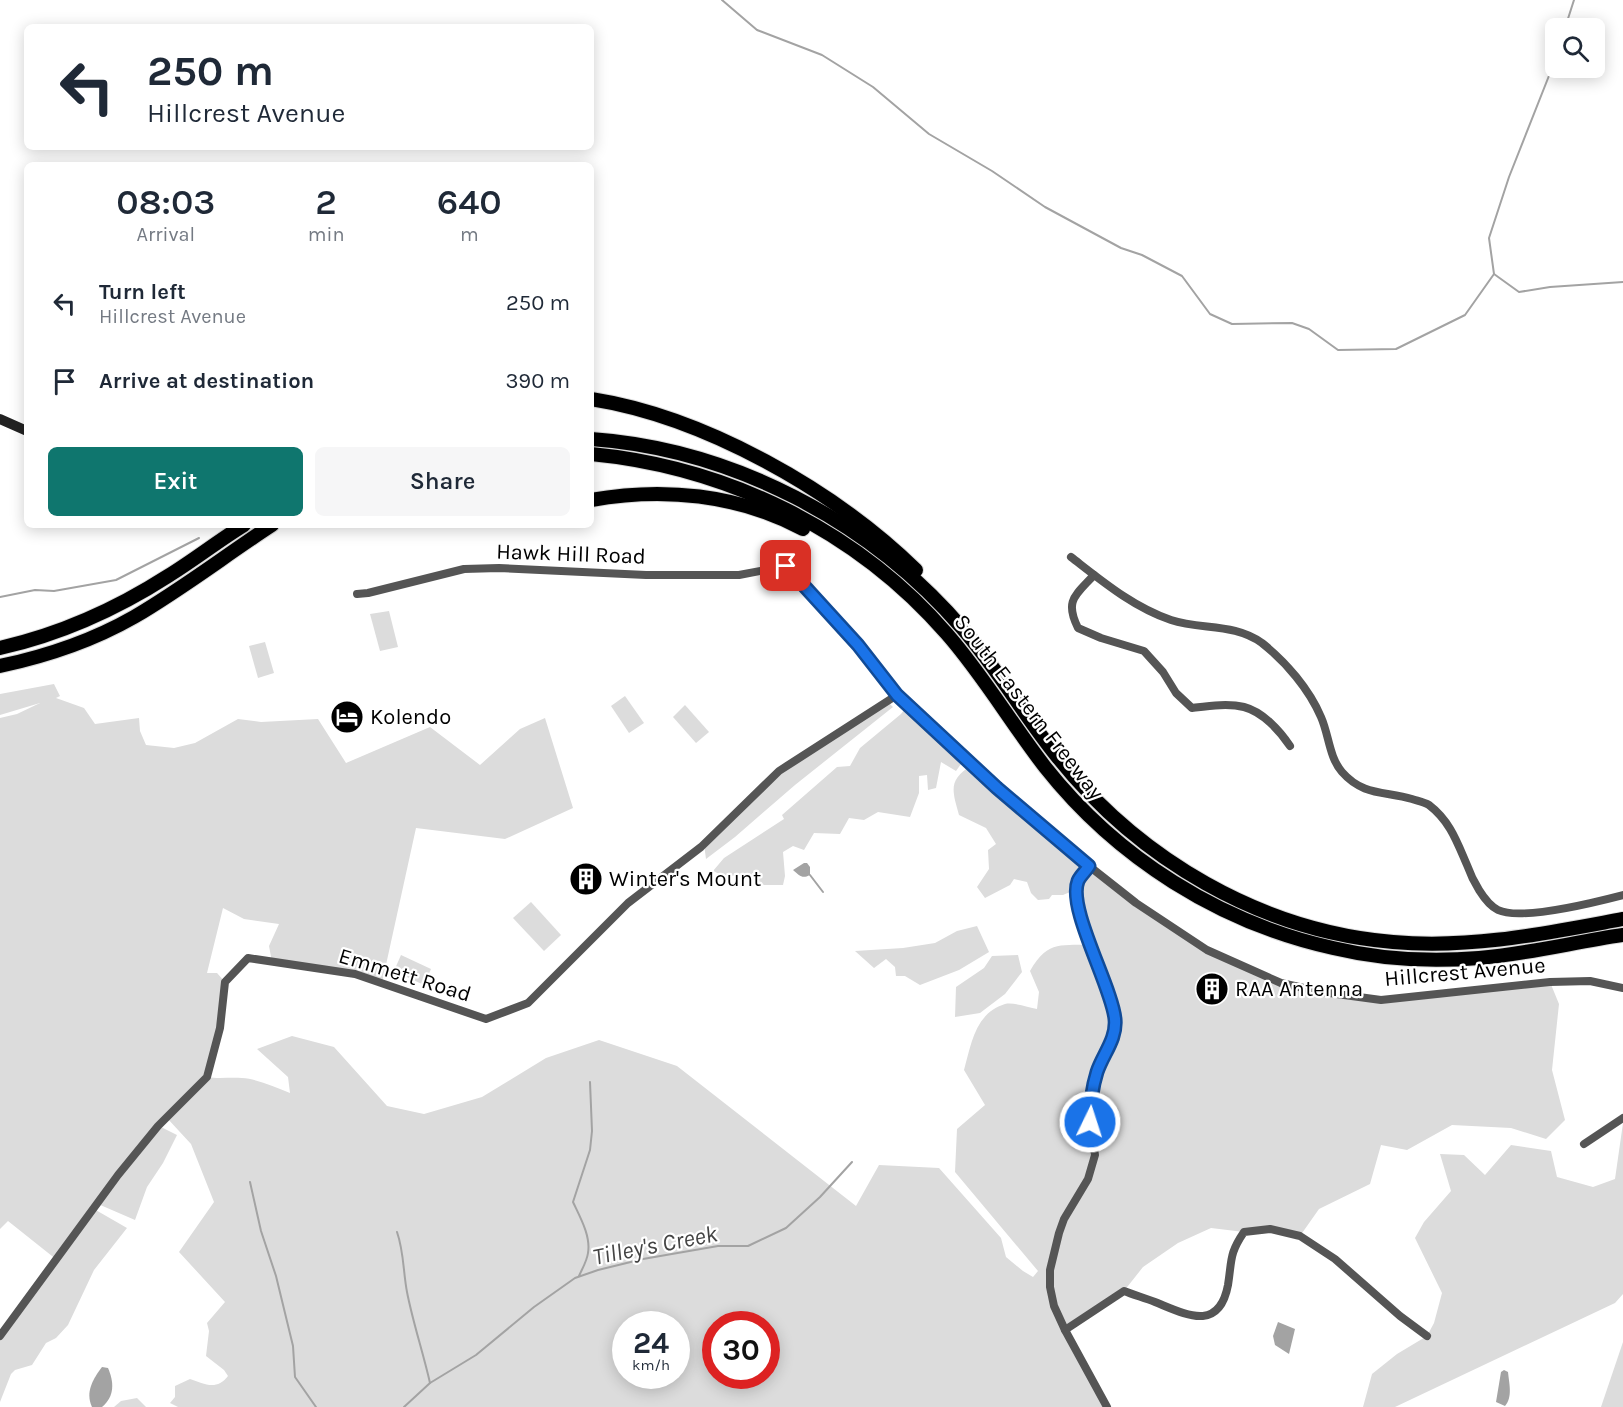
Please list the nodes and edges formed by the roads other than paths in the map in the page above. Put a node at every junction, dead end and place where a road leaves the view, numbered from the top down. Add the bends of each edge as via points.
1 (594, 400) edge
2 (0, 419) edge
3 (0, 424) edge
4 (24, 431) edge
5 (24, 432) edge
6 (594, 439) edge
7 (594, 454) edge
8 (594, 499) edge
9 (240, 528) edge
10 (268, 528) edge
11 (1071, 557) dead end
12 (786, 566) joint
13 (1094, 575) junction
14 (893, 580) junction
15 (357, 594) dead end
16 (0, 648) edge
17 (0, 666) edge
18 (897, 695) junction
19 (1290, 746) dead end
20 (1056, 755) junction
21 (1089, 866) junction
22 (1623, 895) edge
23 (1623, 917) edge
24 (1623, 935) edge
25 (1623, 988) edge
26 (1623, 1118) edge
27 (1584, 1144) dead end
28 (1065, 1330) junction
29 (0, 1336) edge
30 (1427, 1336) dead end
31 (1107, 1407) edge

1 - 20 highway via 655,414 741,449 816,491 879,537 967,623
2 - 4 main road
3 - 5 main road
6 - 20 highway, South Eastern Freeway via 692,457 775,487 845,526 906,572 962,628
7 - 14 highway, South Eastern Freeway via 688,471 760,498 829,534
8 - 14 highway via 663,492 740,503 793,523
9 - 16 highway via 171,575 103,614 66,630
10 - 17 highway via 133,618 63,649
11 - 13 street
12 - 15 street, Hawk Hill Road via 739,575 464,569
12 - 18 street, Hillcrest Avenue via 858,645
13 - 19 street via 1072,600 1071,614 1078,628 1144,651 1192,708 1245,707 1268,721
13 - 22 street via 1153,614 1174,621 1235,629 1276,654 1309,694 1341,771 1356,785 1373,793 1426,803 1443,817 1482,894 1497,910 1518,914 1544,911
14 - 24 highway, South Eastern Freeway via 947,634 1043,765 1095,823 1156,871 1224,910 1335,949 1387,957 1478,958
18 - 21 street, Hillcrest Avenue
18 - 29 street, Emmett Road via 779,771 701,847 628,903 528,1003 486,1019 355,974 248,958 225,981 220,1028 207,1077 118,1175
20 - 23 highway, South Eastern Freeway via 1109,813 1169,862 1240,901 1286,918 1352,936 1430,944 1511,939
21 - 25 street, Hillcrest Avenue via 1207,950 1288,985 1381,1000 1551,982 1590,981
21 - 28 street via 1078,881 1078,904 1115,1019 1109,1048 1090,1097 1095,1155 1088,1179 1064,1220 1050,1270 1054,1306
26 - 27 street
28 - 30 street via 1124,1291 1187,1316 1206,1316 1219,1308 1228,1287 1232,1250 1244,1232 1270,1229 1300,1236 1335,1258
28 - 31 street

